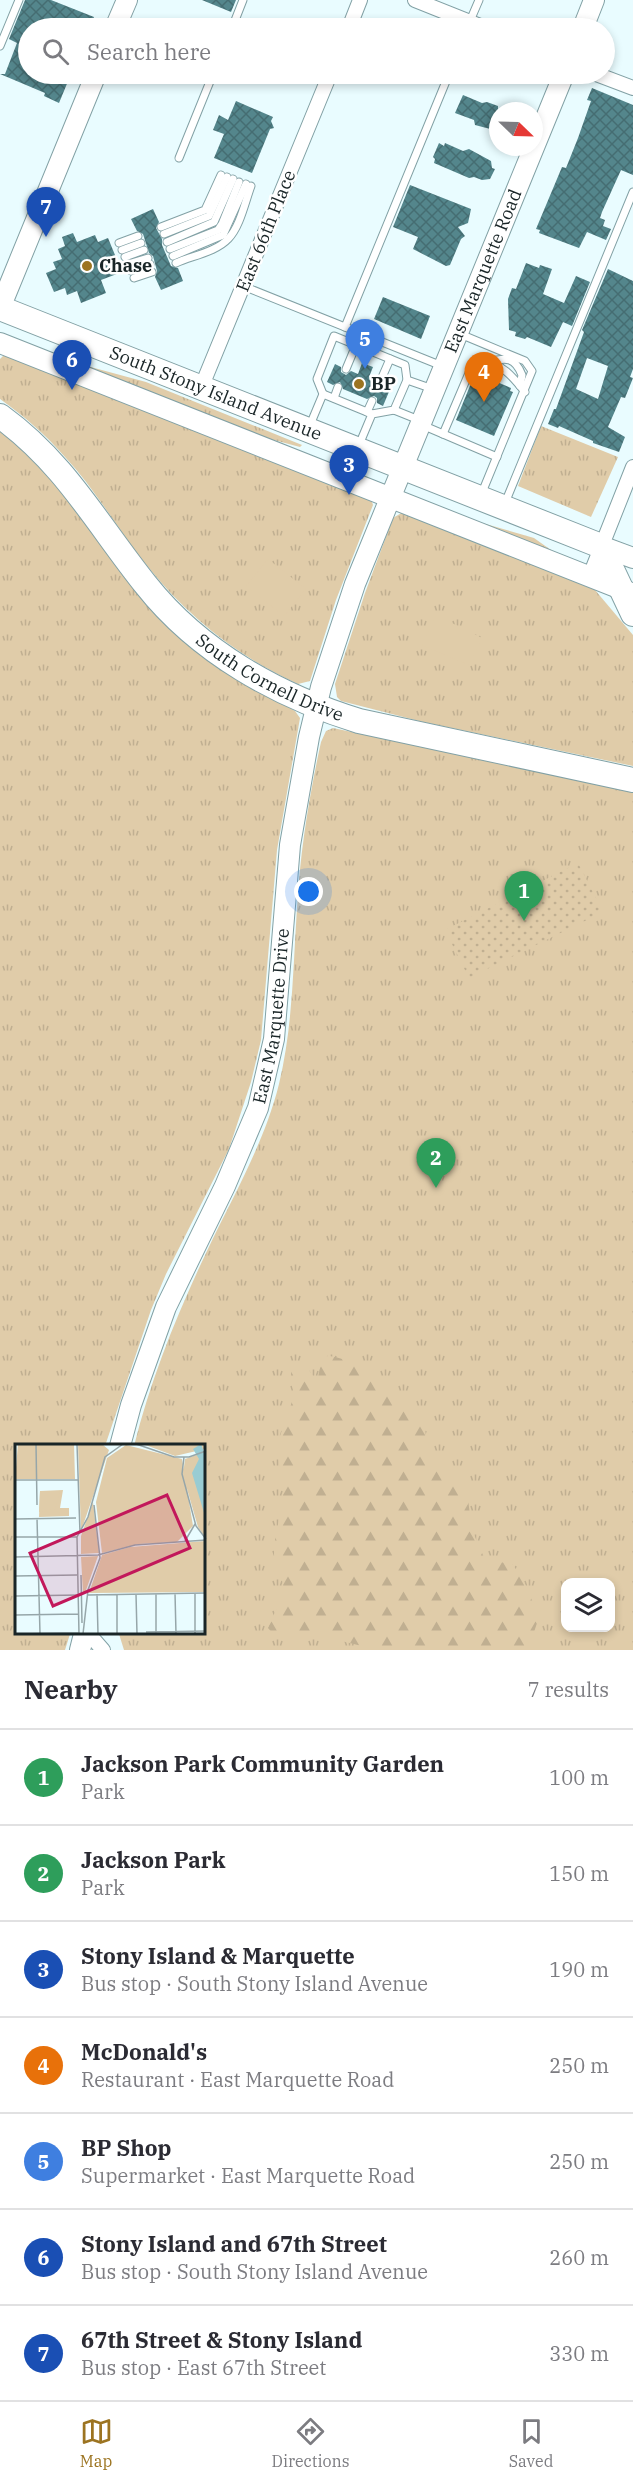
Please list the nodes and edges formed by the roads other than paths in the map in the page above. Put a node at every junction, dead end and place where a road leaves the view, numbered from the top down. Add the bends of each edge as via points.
1 (19, 0) edge
2 (127, 0) edge
3 (243, 0) edge
4 (360, 0) edge
5 (415, 0) edge
6 (478, 0) edge
7 (594, 0) edge
8 (119, 18) edge
9 (236, 18) edge
10 (353, 18) edge
11 (453, 18) edge
12 (471, 18) edge
13 (587, 18) edge
14 (0, 46) edge
15 (615, 81) edge
16 (92, 84) edge
17 (209, 84) edge
18 (326, 84) edge
19 (445, 84) edge
20 (560, 84) edge
21 (633, 88) edge
22 (178, 158) dead end
23 (236, 181) junction
24 (633, 192) edge
25 (139, 239) dead end
26 (168, 245) junction
27 (127, 261) junction
28 (243, 286) junction
29 (0, 308) edge
30 (345, 327) junction
31 (458, 333) junction
32 (0, 343) edge
33 (356, 345) junction
34 (390, 359) junction
35 (488, 362) junction
36 (444, 367) junction
37 (346, 369) dead end
38 (407, 380) junction
39 (380, 382) dead end
40 (339, 387) dead end
41 (201, 388) junction
42 (522, 389) junction
43 (434, 390) junction
44 (323, 393) junction
45 (334, 398) junction
46 (372, 401) dead end
47 (394, 410) junction
48 (369, 413) junction
49 (0, 416) edge
50 (421, 422) junction
51 (308, 430) junction
52 (443, 434) junction
53 (357, 450) junction
54 (497, 457) junction
55 (633, 467) edge
56 (403, 468) junction
57 (389, 496) junction
58 (479, 498) junction
59 (504, 507) junction
60 (601, 546) junction
61 (633, 558) edge
62 (589, 578) junction
63 (627, 591) edge
64 (633, 614) edge
65 (316, 706) junction
66 (633, 780) edge
67 (121, 1444) edge
68 (84, 1635) edge
69 (90, 1635) edge
70 (80, 1650) edge
71 (103, 1650) edge

1 - 14 lane
2 - 8 street
3 - 9 lane
4 - 10 street
5 - 11 street
6 - 12 lane
7 - 13 street
15 - 21 street
16 - 29 street
17 - 22 lane
18 - 28 street, East 66th Place
19 - 30 lane
20 - 31 street, East Marquette Road
23 - 26 lane
23 - 26 lane via 214,222
23 - 26 lane via 223,235
24 - 59 lane
25 - 27 lane
27 - 27 lane via 148,261
28 - 30 lane
28 - 41 street, East 66th Place
29 - 41 highway, South Stony Island Avenue
30 - 36 lane
31 - 36 street, East Marquette Road
31 - 42 lane via 525,361 532,371
32 - 57 street, South Stony Island Avenue
33 - 34 lane
33 - 37 lane
33 - 44 lane via 334,336 317,379
34 - 38 lane via 405,365
34 - 39 lane
35 - 42 lane via 506,370
35 - 42 lane via 510,358 522,375
35 - 52 lane via 475,365 469,373
36 - 43 street, East Marquette Road
38 - 43 lane
38 - 47 lane
40 - 45 lane
41 - 51 highway, South Stony Island Avenue
42 - 54 lane
43 - 50 street, East Marquette Road
44 - 45 lane
44 - 51 lane
45 - 48 lane
46 - 48 lane
47 - 48 lane
47 - 50 lane
48 - 53 lane
49 - 65 highway, South Cornell Drive via 38,447 69,480 146,586 196,635 268,684
50 - 52 lane
50 - 56 street, East Marquette Road
51 - 53 highway, South Stony Island Avenue
52 - 54 lane
53 - 56 highway, South Stony Island Avenue
54 - 58 lane
55 - 60 street
56 - 57 street, East Marquette Drive
56 - 58 highway, South Stony Island Avenue
57 - 62 street, South Stony Island Avenue
57 - 65 street, East Marquette Drive via 355,584
58 - 59 highway, South Stony Island Avenue
59 - 60 highway, South Stony Island Avenue
60 - 61 street, South Stony Island Avenue
60 - 62 street
60 - 63 highway
62 - 63 street, South Stony Island Avenue
63 - 64 highway
65 - 66 highway, South Cornell Drive via 369,723
65 - 67 street, East Marquette Drive via 290,845 274,1038 258,1108 166,1307
68 - 70 street
69 - 71 street

